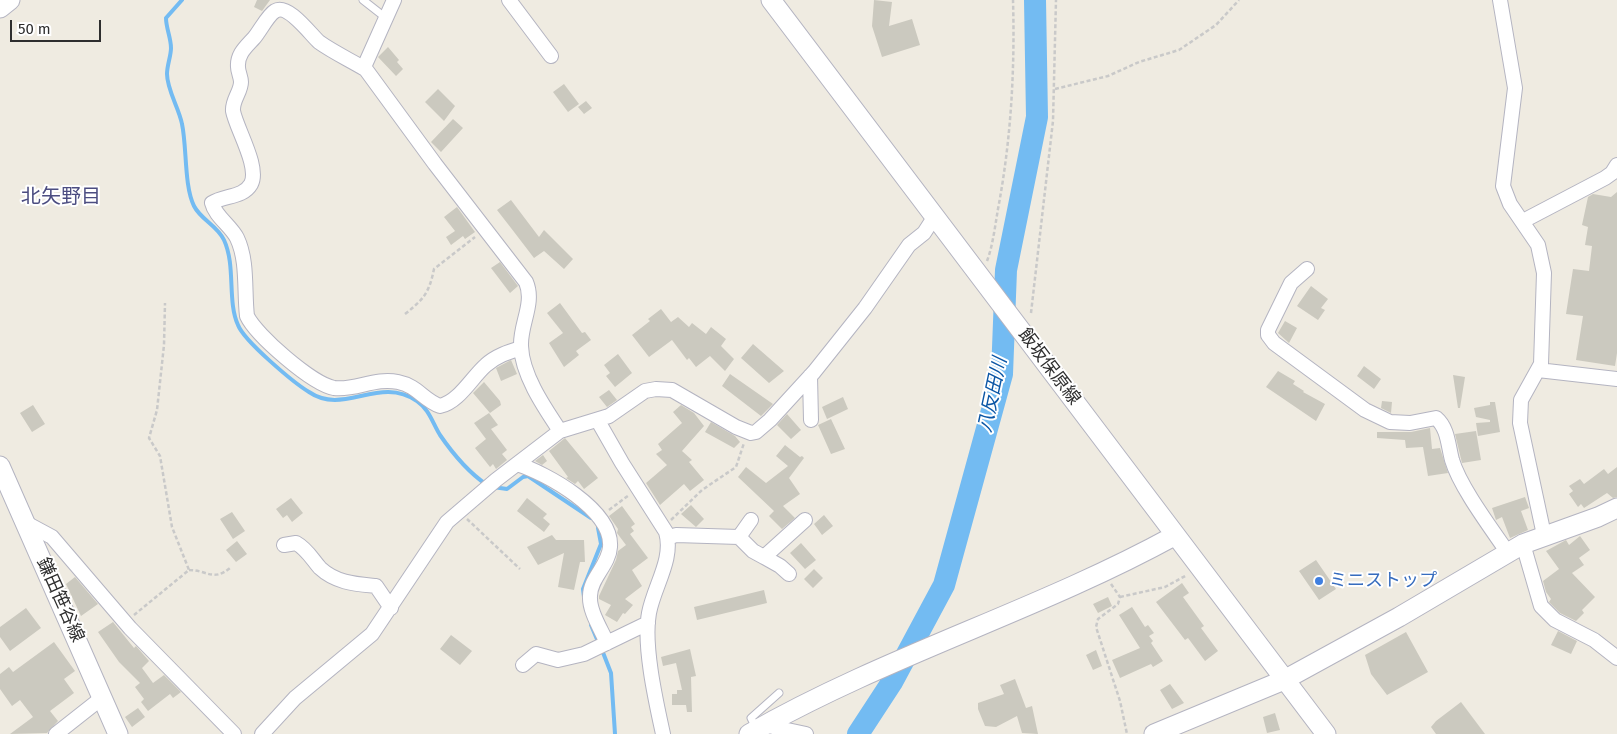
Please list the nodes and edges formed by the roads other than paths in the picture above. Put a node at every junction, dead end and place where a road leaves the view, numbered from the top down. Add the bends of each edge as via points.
1 (10, 0) edge
2 (363, 0) edge
3 (394, 0) edge
4 (509, 0) edge
5 (771, 0) edge
6 (1500, 0) edge
7 (0, 8) edge
8 (386, 18) junction
9 (551, 56) dead end
10 (365, 69) junction
11 (1617, 165) edge
12 (935, 216) junction
13 (1523, 221) junction
14 (1307, 269) dead end
15 (521, 348) junction
16 (1538, 370) junction
17 (810, 376) junction
18 (1617, 379) edge
19 (812, 420) dead end
20 (598, 421) junction
21 (560, 430) junction
22 (517, 464) junction
23 (1, 469) edge
24 (1617, 508) edge
25 (750, 520) dead end
26 (805, 520) dead end
27 (26, 522) junction
28 (665, 532) junction
29 (1544, 535) junction
30 (1174, 536) junction
31 (739, 537) junction
32 (284, 545) dead end
33 (1516, 548) junction
34 (764, 557) junction
35 (789, 574) dead end
36 (391, 608) junction
37 (648, 623) junction
38 (602, 646) junction
39 (1617, 658) edge
40 (523, 665) dead end
41 (1284, 680) junction
42 (779, 693) dead end
43 (103, 697) junction
44 (757, 730) edge
45 (56, 734) edge
46 (118, 734) edge
47 (234, 734) edge
48 (262, 734) edge
49 (663, 734) edge
50 (806, 734) edge
51 (1154, 734) edge
52 (1326, 734) edge

1 - 7 street
2 - 8 lane
3 - 8 street
4 - 9 street
5 - 12 street, 飯坂保原線
6 - 13 street via 1515,88 1503,186 1510,204
8 - 10 street
10 - 15 street via 528,287 530,296
10 - 15 street via 319,42 299,20 280,10 268,18 239,56 241,83 233,110 253,178 238,195 219,198 212,203 241,247 247,316 252,326 263,339 322,384 334,388 380,380 396,381 418,390 440,406 445,405 492,361
11 - 13 street via 1605,178
12 - 17 street via 924,233 909,245 865,308
12 - 30 street, 飯坂保原線
13 - 16 street via 1538,245 1544,273 1541,364
14 - 33 street via 1291,283 1268,336 1365,410 1390,422 1410,423 1436,418 1443,424 1453,463 1474,501
15 - 21 street via 528,374
16 - 18 street
16 - 29 street via 1521,400 1520,423
17 - 19 street
17 - 20 street via 756,432 747,432 672,390 664,389 645,391
20 - 21 street
20 - 28 street
21 - 22 street
22 - 36 street via 447,522
22 - 38 street via 537,470 600,516 610,547 590,597
23 - 27 street, 鎌田笹谷線
24 - 29 street
25 - 31 street
26 - 34 street
27 - 43 street, 鎌田笹谷線
27 - 47 street via 52,537 125,622
28 - 31 street
28 - 37 street via 667,556
29 - 33 street
30 - 41 street, 飯坂保原線
30 - 44 street via 1103,573 856,678
31 - 34 street
32 - 36 street via 296,543 304,548 322,570 336,579 376,586
33 - 39 street via 1541,606 1555,620 1594,640
33 - 41 street
34 - 35 street
36 - 48 street via 360,646 295,698
37 - 38 street
37 - 49 street via 654,690
38 - 40 street via 558,660 536,654
41 - 51 street
41 - 52 street, 飯坂保原線
42 - 44 lane via 750,718
43 - 45 street
43 - 46 street, 鎌田笹谷線
44 - 50 street

